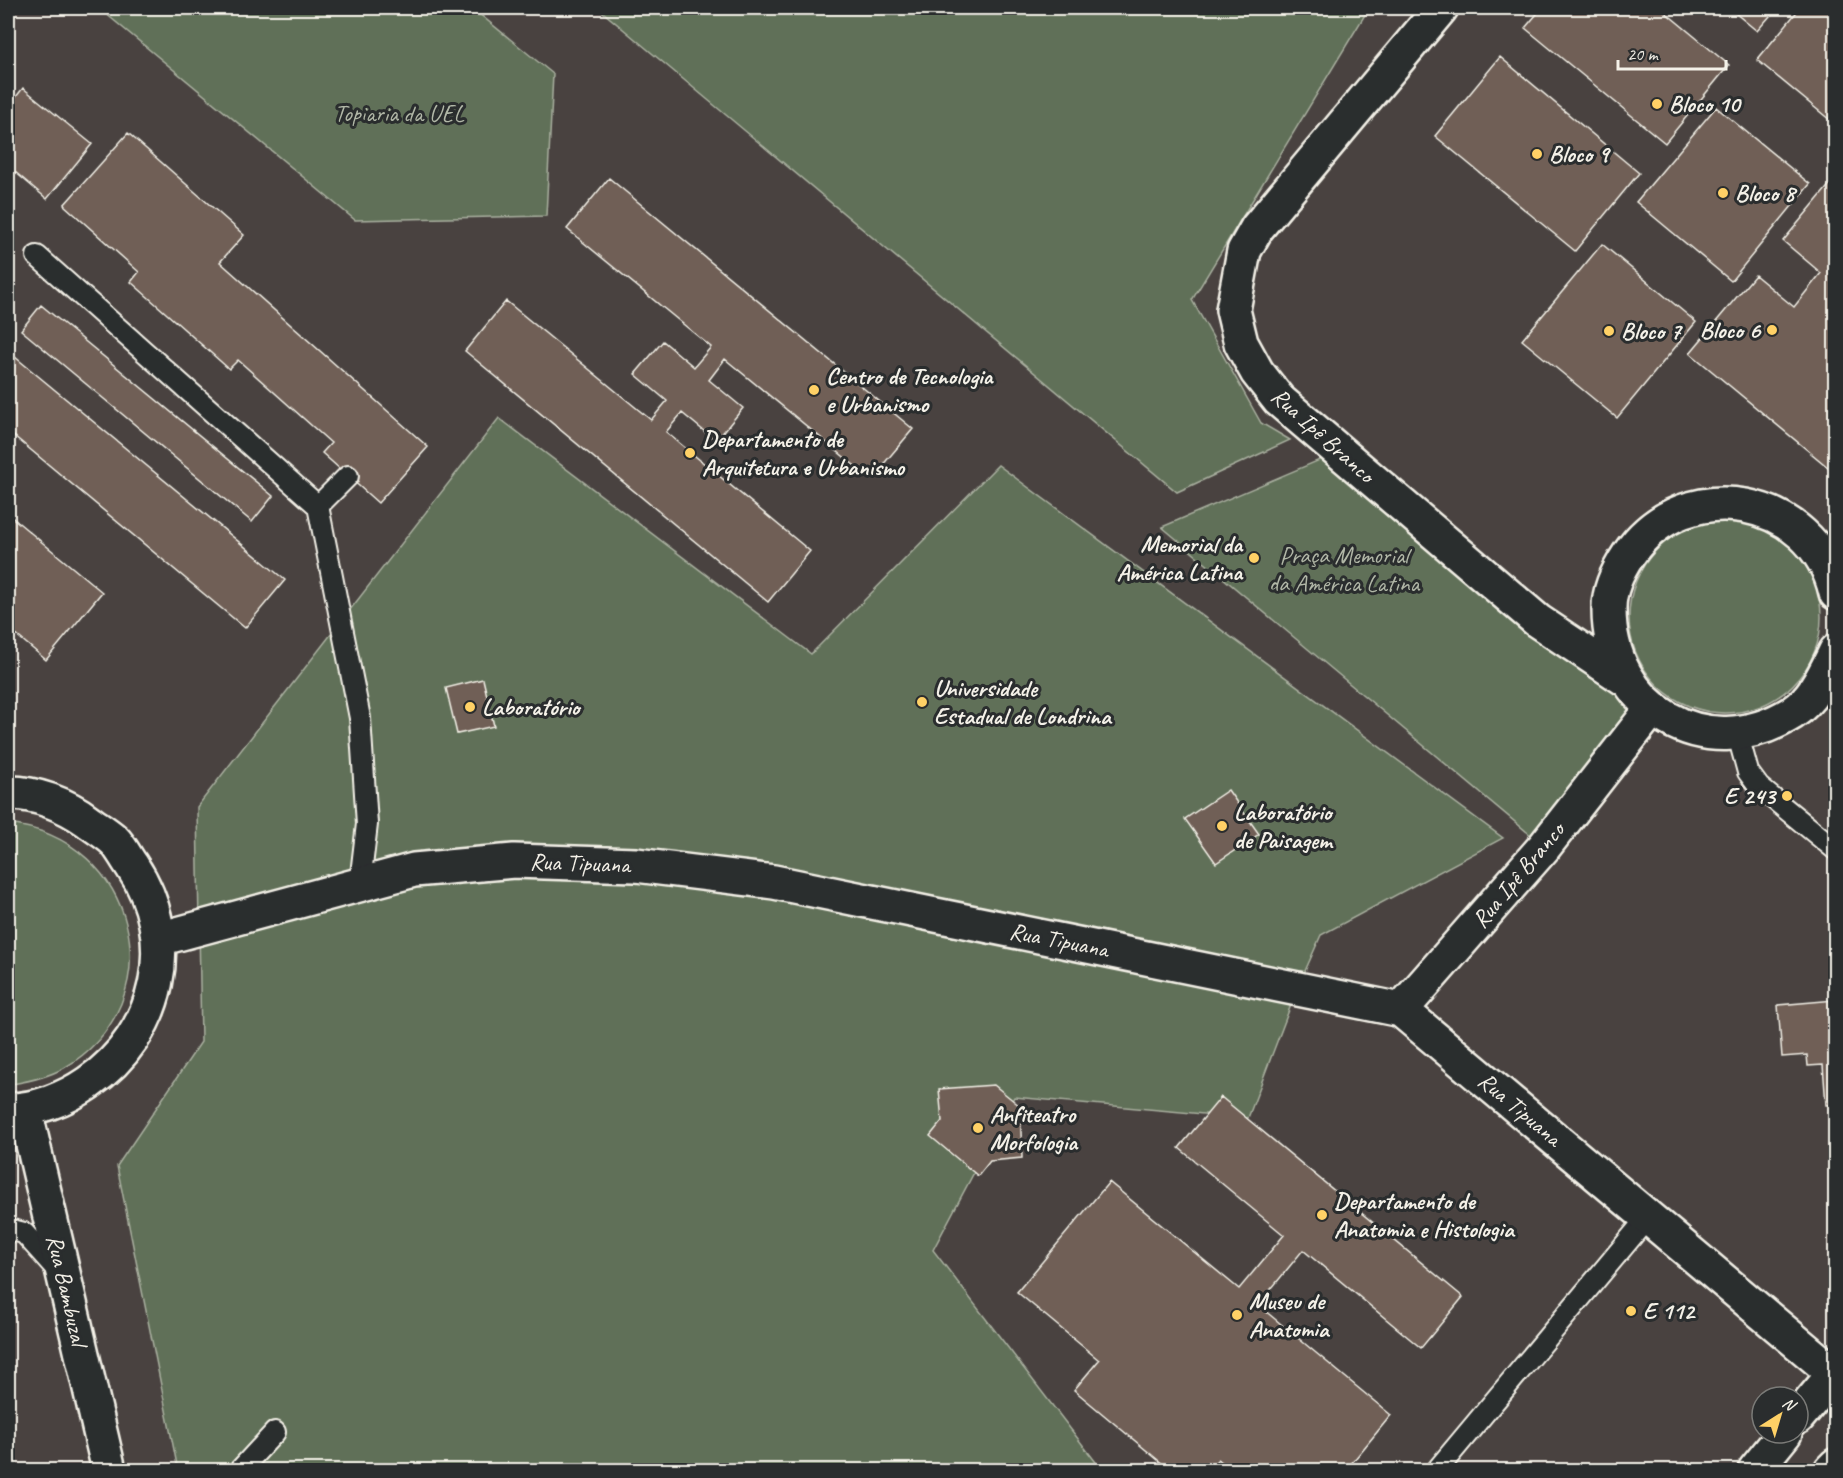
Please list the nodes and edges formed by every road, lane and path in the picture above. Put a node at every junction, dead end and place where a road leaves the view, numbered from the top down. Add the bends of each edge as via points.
1 (1441, 8) edge
2 (37, 256) dead end
3 (348, 476) dead end
4 (318, 506) junction
5 (1836, 593) edge
6 (1836, 651) edge
7 (1625, 679) junction
8 (1652, 709) junction
9 (1737, 732) junction
10 (8, 793) edge
11 (1836, 850) edge
12 (360, 883) junction
13 (159, 939) junction
14 (1401, 1010) junction
15 (16, 1110) edge
16 (1648, 1217) junction
17 (8, 1229) edge
18 (64, 1278) junction
19 (1835, 1374) edge
20 (1810, 1403) edge
21 (275, 1432) dead end
22 (1775, 1445) edge
23 (1836, 1466) edge
24 (109, 1470) edge
25 (240, 1470) edge
26 (1437, 1470) edge
27 (1755, 1470) edge
28 (1832, 1470) edge

1 - 7 street, Rua Ipê Branco via 1257,228 1244,251 1234,299 1241,343 1257,372 1297,417 1538,621
2 - 4 lane
3 - 4 lane
4 - 12 lane via 360,718 367,824
5 - 7 street via 1832,575 1811,542 1781,518 1745,505 1707,504 1671,515 1640,537 1619,569 1608,605 1611,644
6 - 9 street via 1820,684 1793,712 1759,729
7 - 8 street
8 - 9 street via 1684,727 1721,734
8 - 14 street, Rua Ipê Branco via 1544,847
9 - 11 lane via 1748,772 1759,787
10 - 13 street via 19,792 71,809 115,841 145,886
12 - 13 street, Rua Tipuana
12 - 14 street, Rua Tipuana via 414,870 514,861 648,866 774,882
13 - 15 street via 156,987 139,1031 109,1068 70,1095
14 - 16 street, Rua Tipuana
15 - 18 street, Rua Bambuzal
16 - 19 street, Rua Tipuana
16 - 26 lane
17 - 18 lane via 24,1233
18 - 24 street, Rua Bambuzal
19 - 20 street
21 - 25 lane
22 - 27 street
23 - 28 street

